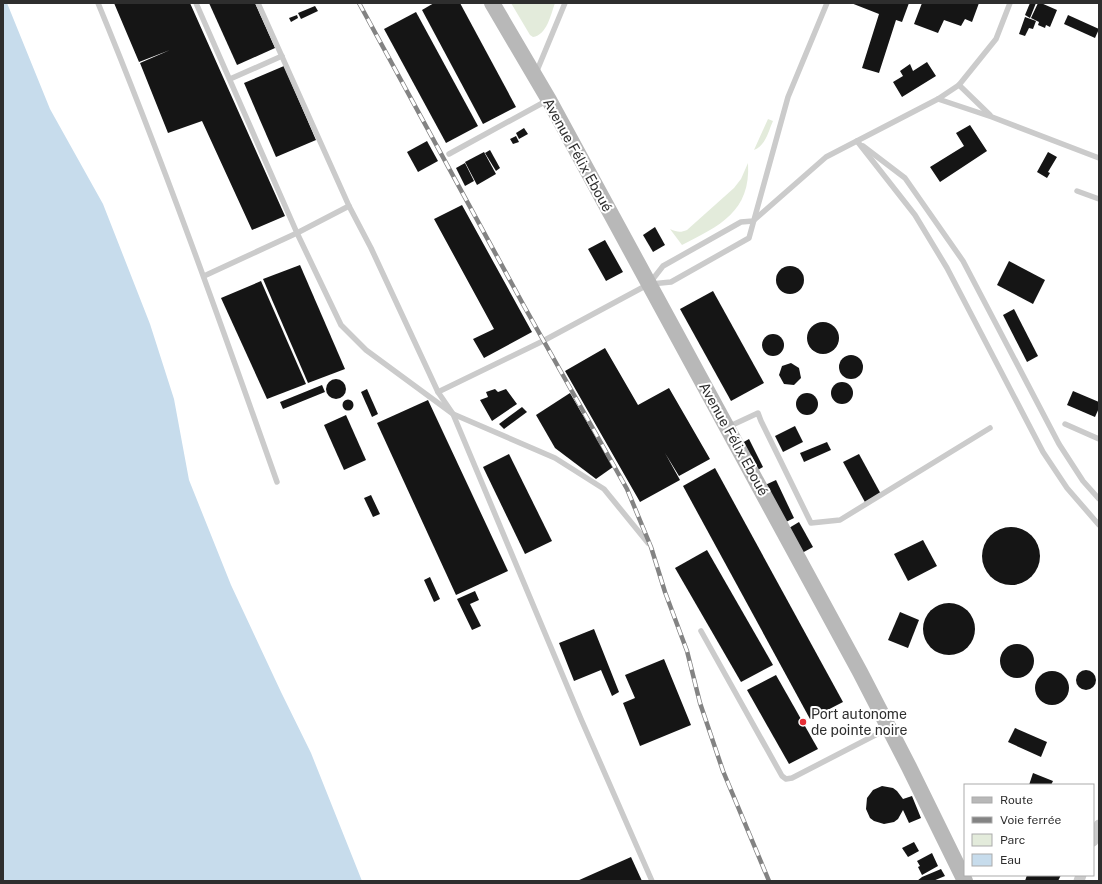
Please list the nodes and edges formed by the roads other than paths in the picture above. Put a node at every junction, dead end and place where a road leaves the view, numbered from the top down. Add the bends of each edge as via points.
1 (98, 3) edge
2 (196, 3) edge
3 (258, 3) edge
4 (492, 3) edge
5 (565, 3) edge
6 (827, 3) edge
7 (1010, 3) edge
8 (282, 56) junction
9 (534, 76) junction
10 (230, 79) junction
11 (959, 85) junction
12 (938, 99) junction
13 (549, 100) junction
14 (992, 117) junction
15 (857, 141) junction
16 (449, 154) dead end
17 (1099, 158) edge
18 (1077, 190) dead end
19 (1099, 199) edge
20 (349, 206) junction
21 (753, 221) junction
22 (297, 233) junction
23 (204, 276) junction
24 (649, 284) junction
25 (438, 392) junction
26 (453, 414) junction
27 (1065, 424) dead end
28 (727, 427) junction
29 (990, 428) dead end
30 (1099, 439) edge
31 (277, 482) dead end
32 (1099, 499) edge
33 (1099, 525) edge
34 (648, 543) dead end
35 (701, 631) dead end
36 (889, 728) junction
37 (1099, 825) edge
38 (1094, 839) edge
39 (652, 881) edge
40 (965, 881) edge

1 - 23 lane
2 - 10 lane
3 - 8 lane
4 - 9 street, Avenue Félix Eboué
5 - 9 lane
6 - 21 lane via 788,97
7 - 11 lane via 996,39
8 - 10 lane
8 - 20 lane
9 - 13 street, Avenue Félix Eboué
10 - 22 lane
11 - 12 lane
11 - 14 lane
12 - 14 lane
12 - 15 lane
13 - 16 lane
13 - 24 street, Avenue Félix Eboué
14 - 17 lane
15 - 21 lane via 826,157
15 - 32 lane via 905,178 963,261 1059,444 1083,481
15 - 33 lane via 915,215 947,268 1043,452 1067,488
18 - 19 lane
20 - 22 lane
20 - 25 lane
21 - 24 lane via 741,222 663,266
21 - 24 lane via 749,238 671,282
22 - 23 lane
22 - 26 lane via 341,325 366,350
23 - 31 lane
24 - 25 lane via 543,341
24 - 28 street, Avenue Félix Eboué
25 - 26 lane
26 - 34 lane via 555,458 604,489
26 - 39 lane
27 - 30 lane
28 - 29 lane via 758,413 811,523 840,520
28 - 36 street, Avenue Félix Eboué
35 - 36 lane via 786,779
36 - 40 street, Avenue Félix Eboué
37 - 38 street

